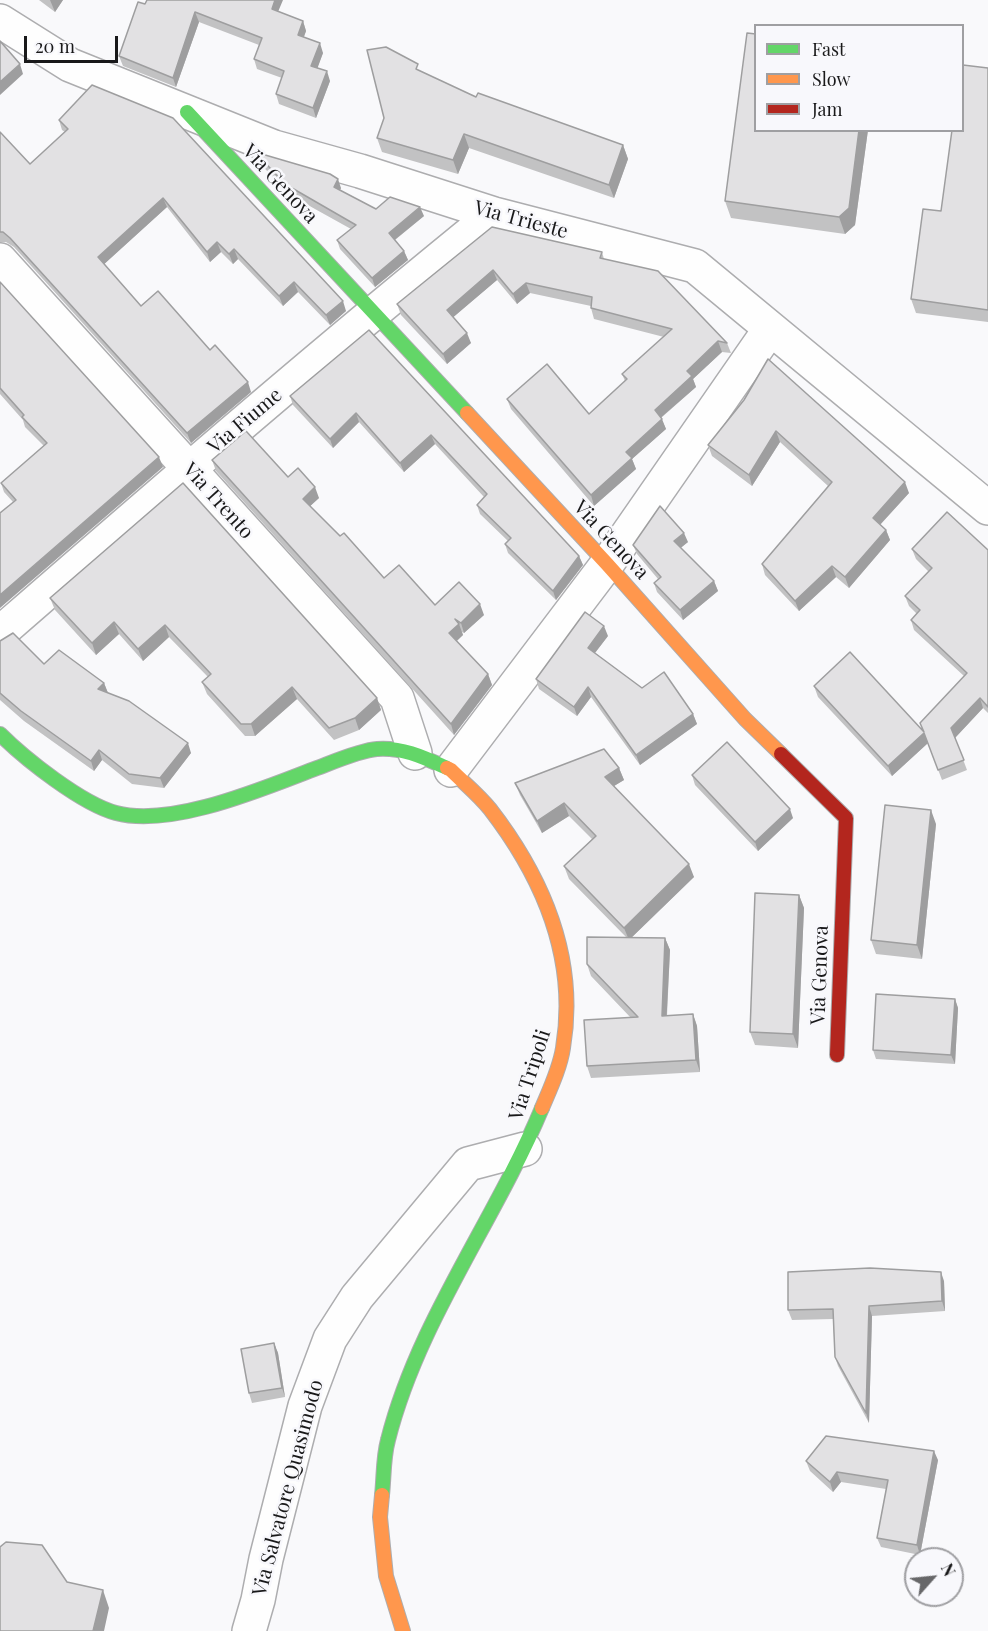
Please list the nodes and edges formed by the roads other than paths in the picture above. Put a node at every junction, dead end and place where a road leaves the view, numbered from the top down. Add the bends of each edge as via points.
1 (0, 21) edge
2 (187, 112) junction
3 (494, 214) junction
4 (0, 260) edge
5 (373, 313) junction
6 (771, 329) junction
7 (188, 468) junction
8 (988, 508) edge
9 (608, 564) junction
10 (0, 633) edge
11 (0, 734) edge
12 (415, 753) junction
13 (452, 770) junction
14 (837, 1055) dead end
15 (525, 1149) junction
16 (249, 1631) edge
17 (403, 1631) edge

1 - 2 street, Via Trieste via 70,65
2 - 3 street, Via Trieste via 274,147
2 - 5 street, Via Genova
3 - 5 street, Via Fiume
3 - 6 street, Via Trieste via 695,266
4 - 7 street, Via Trento
5 - 7 street, Via Fiume
5 - 9 street, Via Genova
6 - 8 street, Via Trieste
6 - 9 street
7 - 10 street, Via Fiume
7 - 12 street, Via Trento via 397,698
9 - 13 street
9 - 14 street, Via Genova via 746,719 846,818
11 - 12 street, Via Tripoli via 74,793 115,813 141,816 162,816 236,799 377,749
12 - 13 street, Via Tripoli
13 - 15 street, Via Tripoli via 489,808 531,870 556,927 560,947 568,1007 563,1050
15 - 16 street, Via Salvatore Quasimodo via 468,1164 357,1297 330,1339 305,1406
15 - 17 street, Via Tripoli via 418,1352 387,1442 380,1517 386,1576

